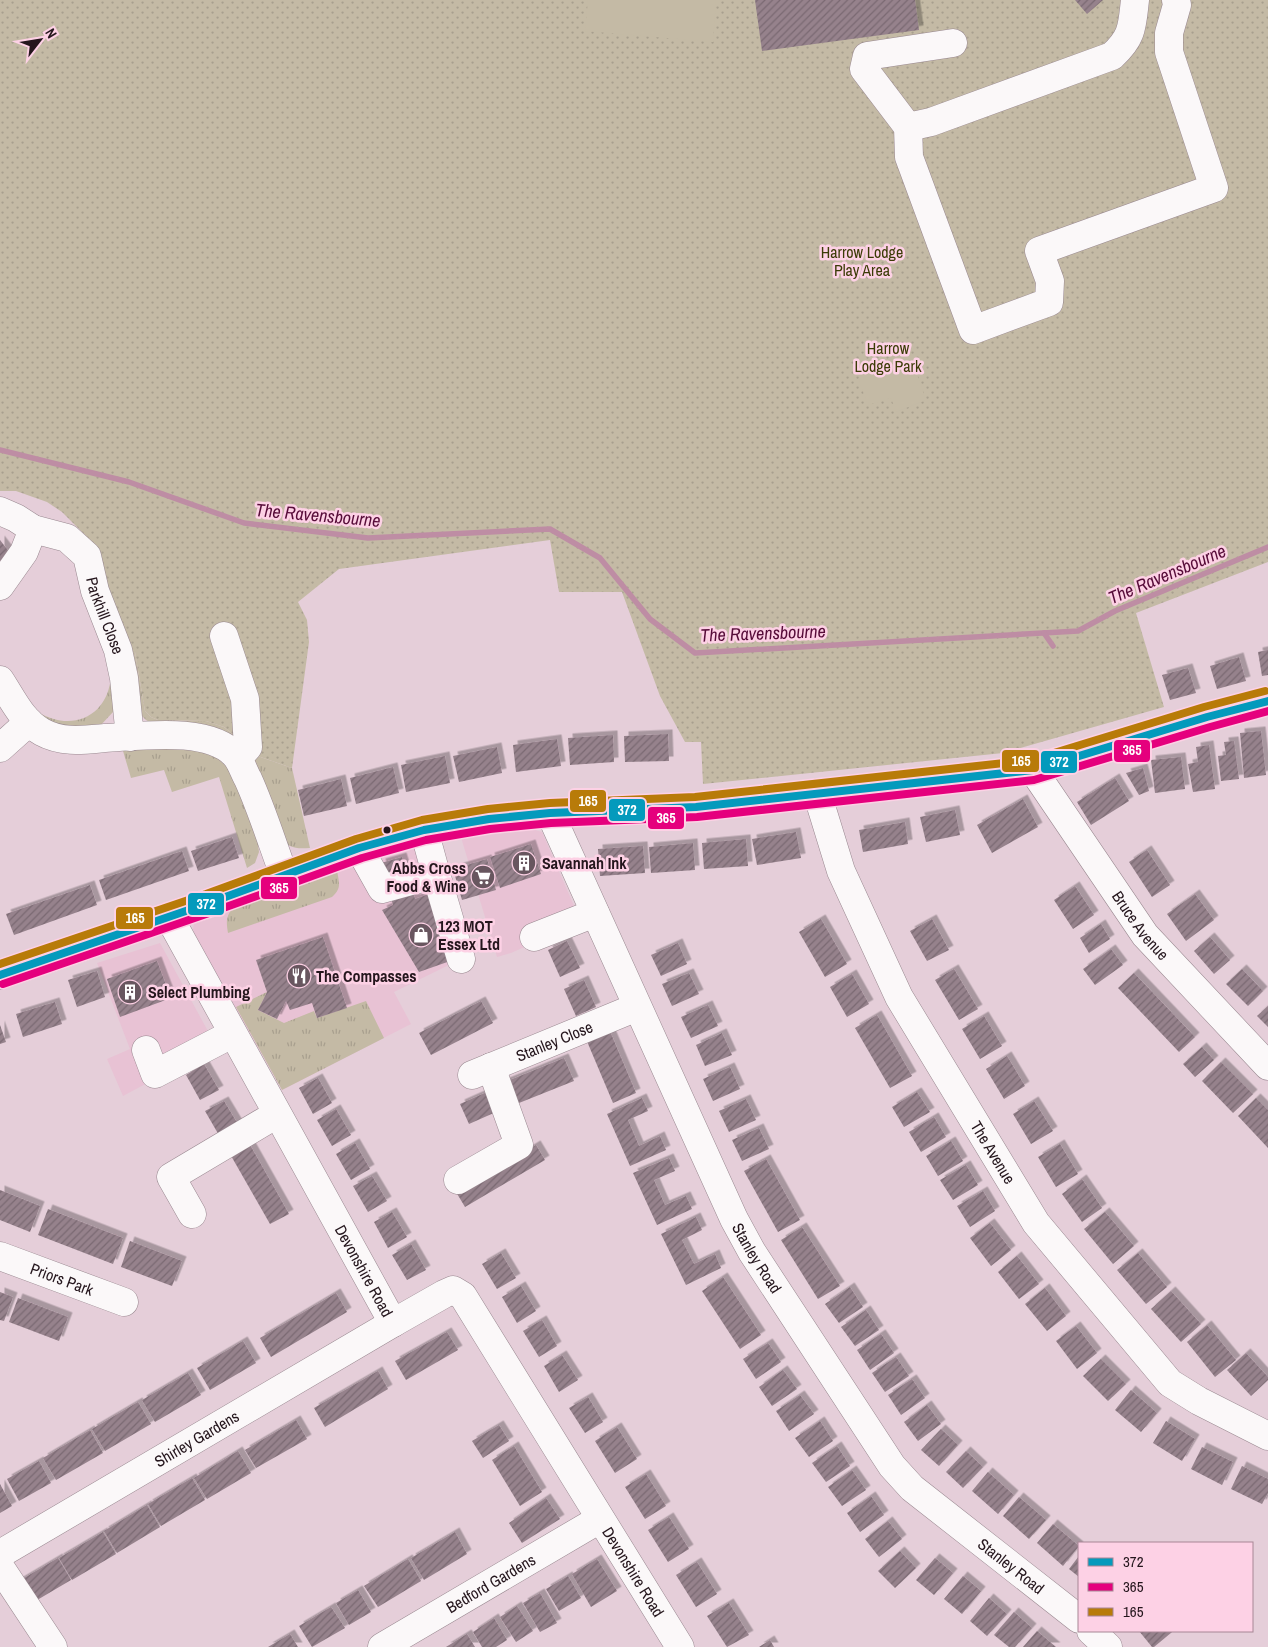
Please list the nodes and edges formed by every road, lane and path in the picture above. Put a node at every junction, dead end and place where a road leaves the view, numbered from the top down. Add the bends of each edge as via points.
1 (1135, 0) edge
2 (1176, 0) edge
3 (953, 43) dead end
4 (908, 127) junction
5 (0, 510) edge
6 (33, 529) junction
7 (0, 586) edge
8 (224, 636) dead end
9 (4, 686) edge
10 (1268, 701) edge
11 (29, 722) junction
12 (130, 737) junction
13 (0, 748) edge
14 (238, 758) junction
15 (1033, 770) junction
16 (817, 793) junction
17 (550, 813) junction
18 (424, 830) junction
19 (359, 848) junction
20 (436, 874) junction
21 (284, 875) junction
22 (595, 913) junction
23 (169, 917) junction
24 (534, 937) dead end
25 (461, 959) dead end
26 (0, 976) edge
27 (637, 1007) junction
28 (232, 1034) junction
29 (146, 1050) dead end
30 (1268, 1066) edge
31 (277, 1114) junction
32 (458, 1180) dead end
33 (192, 1214) dead end
34 (0, 1256) edge
35 (124, 1302) dead end
36 (393, 1323) junction
37 (1268, 1436) edge
38 (600, 1519) junction
39 (0, 1554) edge
40 (0, 1567) edge
41 (1078, 1618) edge
42 (1092, 1632) edge
43 (53, 1647) edge
44 (382, 1647) edge
45 (680, 1647) edge
46 (1108, 1647) edge

1 - 4 street via 1130,33 1112,56 931,122
2 - 4 street via 1169,33 1169,52 1214,188 1039,251 1050,281 1049,302 973,330 909,156
3 - 4 street via 867,56 864,69
5 - 6 street, Parkhill Close
6 - 7 street via 24,552
6 - 12 street, Parkhill Close via 67,538 87,556 95,591 118,650
8 - 14 street via 245,699 248,747
9 - 11 street
10 - 15 street
11 - 12 street via 57,739
11 - 13 street
12 - 14 street via 202,737 229,748
14 - 21 street
15 - 16 street
15 - 30 street, Bruce Avenue via 1145,935
16 - 17 street via 696,807
16 - 37 street, The Avenue via 841,871 899,998 1036,1223 1170,1383
17 - 18 street
17 - 22 street, Stanley Road
18 - 19 street
18 - 20 street
19 - 20 street via 382,889
19 - 21 street
20 - 25 street
21 - 23 street
22 - 24 street
22 - 27 street, Stanley Road
23 - 26 street
23 - 28 street, Devonshire Road
27 - 32 street, Stanley Close via 481,1071 519,1144
27 - 41 street, Stanley Road via 734,1220 892,1466 912,1488
28 - 29 street via 155,1074
28 - 31 street, Devonshire Road
31 - 33 street via 171,1177
31 - 36 street, Devonshire Road
34 - 35 street, Priors Park
36 - 38 street, Devonshire Road via 452,1290 463,1296
36 - 39 street, Shirley Gardens
38 - 44 street, Bedford Gardens
38 - 45 street, Devonshire Road
40 - 43 street
42 - 46 street

